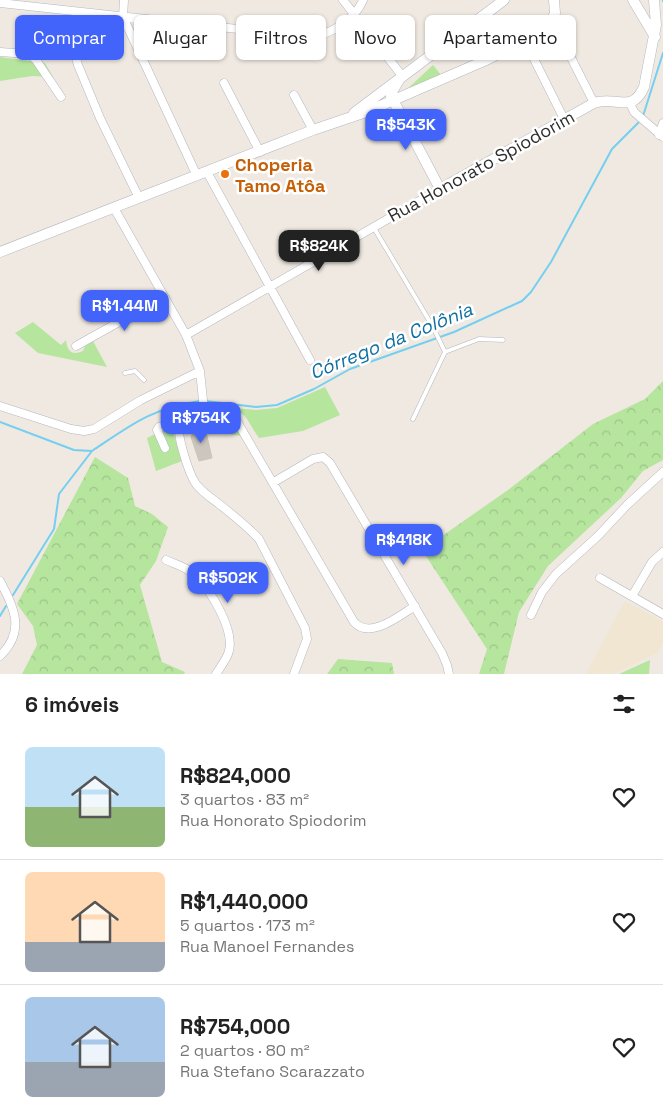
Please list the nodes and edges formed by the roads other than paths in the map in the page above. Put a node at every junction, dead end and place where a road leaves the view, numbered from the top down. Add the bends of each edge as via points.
1 (124, 0) edge
2 (342, 0) edge
3 (363, 0) edge
4 (504, 0) edge
5 (554, 0) edge
6 (633, 0) edge
7 (654, 0) edge
8 (0, 3) edge
9 (78, 12) junction
10 (354, 14) junction
11 (104, 15) edge
12 (122, 15) edge
13 (554, 15) edge
14 (124, 17) edge
15 (124, 21) edge
16 (654, 37) junction
17 (0, 52) edge
18 (486, 60) edge
19 (534, 60) edge
20 (572, 60) edge
21 (401, 78) junction
22 (224, 83) dead end
23 (294, 95) dead end
24 (61, 97) dead end
25 (393, 100) junction
26 (594, 103) junction
27 (632, 108) junction
28 (349, 117) junction
29 (564, 120) junction
30 (663, 123) edge
31 (313, 130) junction
32 (661, 136) edge
33 (260, 152) junction
34 (207, 172) junction
35 (196, 176) junction
36 (440, 189) junction
37 (139, 198) junction
38 (114, 208) junction
39 (373, 227) junction
40 (0, 252) edge
41 (270, 287) junction
42 (169, 305) junction
43 (186, 335) junction
44 (503, 340) dead end
45 (76, 346) dead end
46 (445, 352) junction
47 (310, 360) dead end
48 (200, 371) junction
49 (125, 373) dead end
50 (144, 380) dead end
51 (0, 406) edge
52 (204, 407) junction
53 (413, 419) dead end
54 (179, 423) junction
55 (165, 448) dead end
56 (663, 472) edge
57 (274, 482) junction
58 (663, 552) edge
59 (166, 560) dead end
60 (600, 578) dead end
61 (0, 581) edge
62 (632, 596) junction
63 (415, 606) junction
64 (663, 614) edge
65 (531, 615) dead end
66 (0, 656) edge
67 (216, 674) edge
68 (294, 674) edge
69 (449, 674) edge

1 - 12 street
2 - 10 street
3 - 10 street
4 - 21 main road
5 - 13 main road
6 - 16 main road
7 - 16 main road
8 - 9 street
9 - 11 street
9 - 37 street via 75,56 100,118
10 - 14 street via 330,31 311,37
10 - 21 street
15 - 35 street
16 - 27 main road via 644,87
17 - 24 street via 30,54
18 - 25 main road
19 - 29 street
20 - 26 street
21 - 25 main road via 392,92
21 - 28 main road
22 - 33 street
23 - 31 street
25 - 28 main road
25 - 36 main road
26 - 27 main road via 606,100
26 - 29 main road, Rua Honorato Spiodorim
27 - 32 street
28 - 31 main road
29 - 36 main road, Rua Honorato Spiodorim
30 - 32 street
31 - 33 main road
33 - 34 main road
34 - 35 main road
34 - 41 street
35 - 37 main road
36 - 39 street, Rua Honorato Spiodorim
37 - 38 main road
38 - 40 main road
38 - 42 street
39 - 41 street, Rua Honorato Spiodorim
39 - 46 lane
41 - 43 street, Rua Honorato Spiodorim
41 - 47 street
42 - 43 street
42 - 45 street via 119,322
43 - 48 street
44 - 46 lane via 479,339
46 - 53 lane
48 - 51 street via 141,400 94,429 71,430
48 - 52 street
49 - 50 lane via 135,371
52 - 54 street via 184,416
52 - 57 street via 236,418
54 - 55 street via 159,427
54 - 68 street via 182,446 195,482 259,539 305,628 307,639
56 - 65 street via 556,574 542,592
57 - 63 street via 359,627 380,626
57 - 63 street via 314,459 323,457 330,463
58 - 62 street via 652,562
59 - 67 street via 182,566 198,578 224,621 230,641 228,654
60 - 62 street
61 - 66 street via 13,607 16,624 16,631
62 - 64 street
63 - 69 street via 442,653

